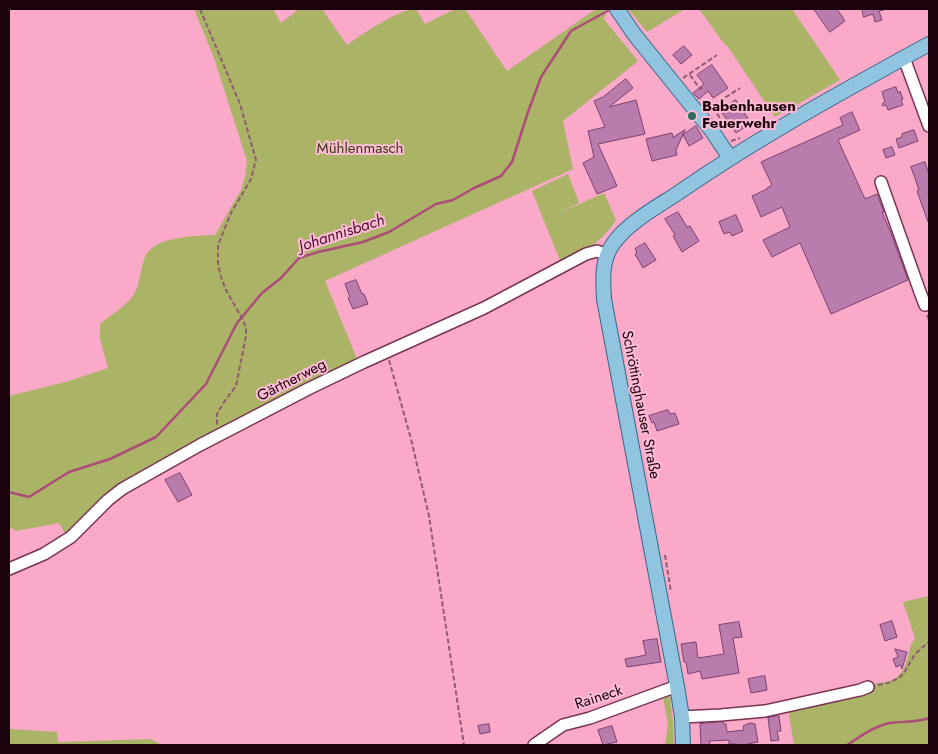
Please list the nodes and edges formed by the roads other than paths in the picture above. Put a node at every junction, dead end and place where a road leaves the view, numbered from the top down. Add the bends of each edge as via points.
1 (618, 11) edge
2 (929, 44) edge
3 (904, 58) junction
4 (929, 123) edge
5 (730, 158) junction
6 (881, 182) dead end
7 (607, 255) junction
8 (927, 304) edge
9 (9, 570) edge
10 (677, 686) junction
11 (868, 686) road end
12 (682, 717) junction
13 (534, 745) edge
14 (683, 745) edge

1 - 5 main road
2 - 3 main road, Schröttinghauser Straße
3 - 4 street
3 - 5 main road, Schröttinghauser Straße
5 - 7 main road, Schröttinghauser Straße via 630,226
6 - 8 street
7 - 9 street, Gärtnerweg via 598,251 586,254 484,308 308,389 217,436 122,489 71,537
7 - 10 main road, Schröttinghauser Straße via 603,269 604,299
10 - 12 main road, Schröttinghauser Straße
10 - 13 street, Raineck via 563,725
11 - 12 street via 766,711
12 - 14 main road, Schröttinghauser Straße

